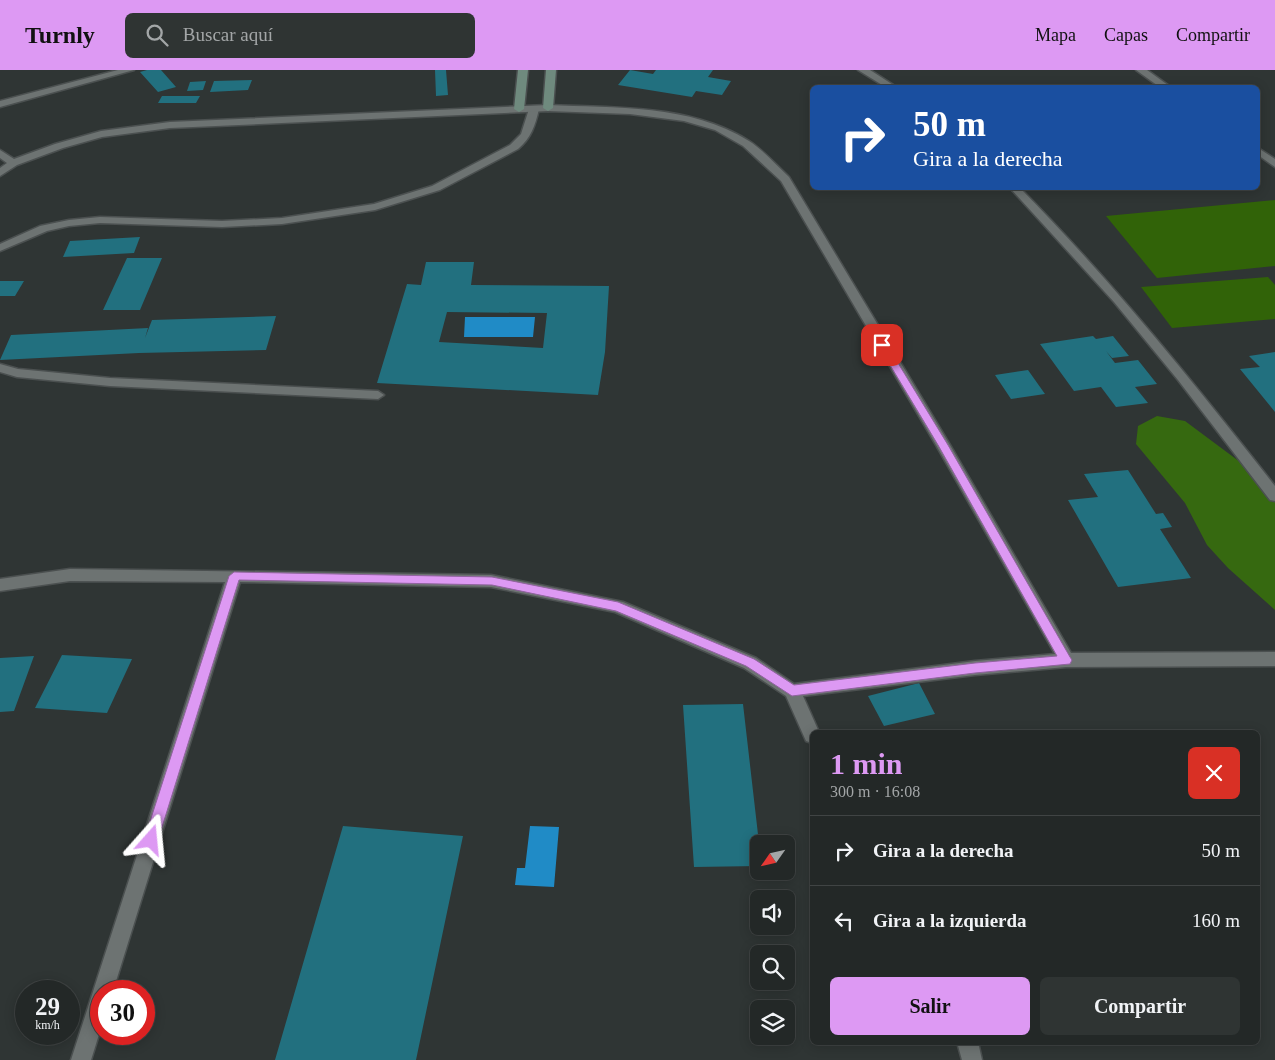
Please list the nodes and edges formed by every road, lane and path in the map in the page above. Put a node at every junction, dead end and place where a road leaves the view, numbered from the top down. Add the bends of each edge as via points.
1 (129, 70) edge
2 (523, 70) edge
3 (551, 70) edge
4 (863, 70) edge
5 (1141, 70) edge
6 (889, 85) edge
7 (1164, 85) edge
8 (0, 104) edge
9 (548, 108) junction
10 (519, 109) junction
11 (534, 109) junction
12 (1260, 153) edge
13 (0, 154) edge
14 (13, 163) junction
15 (1275, 164) edge
16 (0, 173) edge
17 (1018, 190) edge
18 (0, 248) edge
19 (0, 368) edge
20 (378, 395) dead end
21 (1275, 496) edge
22 (234, 576) junction
23 (0, 584) edge
24 (1275, 659) edge
25 (1066, 660) junction
26 (792, 691) junction
27 (810, 732) edge
28 (106, 980) edge
29 (90, 1031) edge
30 (969, 1045) edge
31 (81, 1060) edge
32 (972, 1060) edge

1 - 8 street
2 - 10 street
3 - 9 street
4 - 6 street
5 - 7 street
9 - 11 street
9 - 25 street via 630,111 685,118 718,128 747,144 785,179
10 - 11 street
10 - 14 street via 170,126 101,134
11 - 18 street via 528,133 514,147 436,188 375,207 274,222 222,224 100,220 68,223 44,228
12 - 15 street
13 - 14 street
14 - 16 street
17 - 21 street via 1098,276
19 - 20 street via 17,373 110,382
22 - 23 street via 70,575
22 - 26 street via 492,581 618,606 750,663
22 - 28 street
24 - 25 street
25 - 26 street
26 - 27 street
29 - 31 street
30 - 32 street

